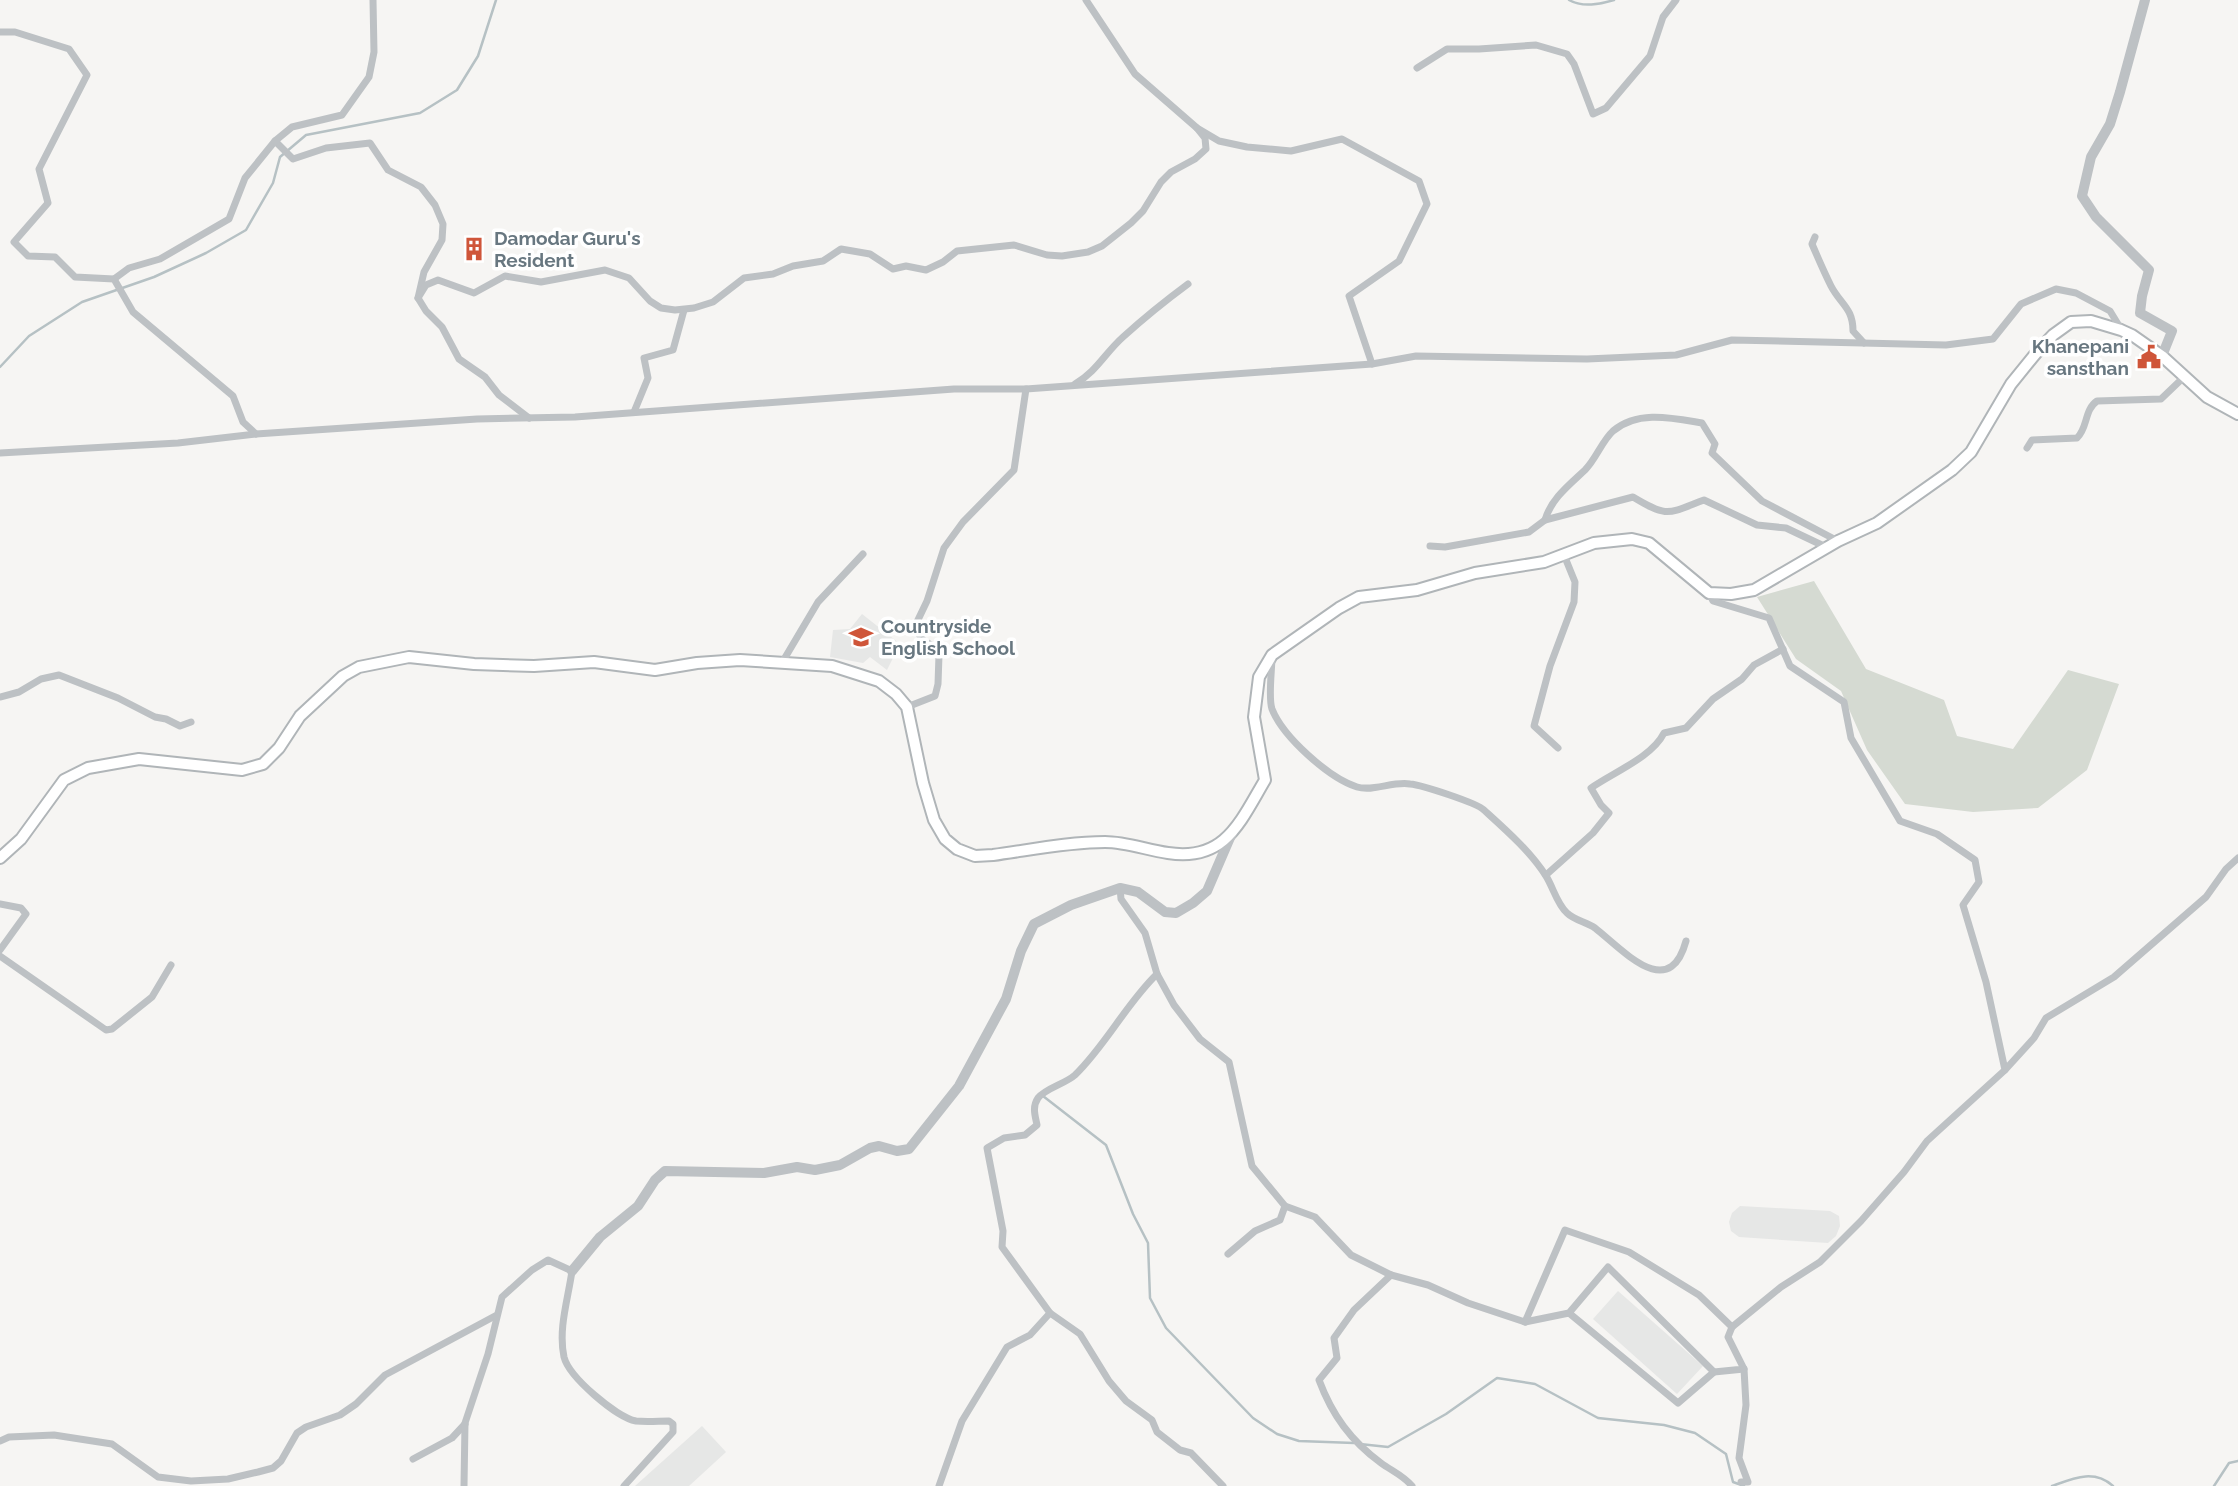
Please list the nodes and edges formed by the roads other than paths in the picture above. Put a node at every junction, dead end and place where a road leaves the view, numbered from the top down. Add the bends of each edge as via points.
1 (373, 0) edge
2 (1086, 0) edge
3 (1676, 0) edge
4 (2146, 0) edge
5 (0, 32) edge
6 (1417, 68) dead end
7 (1197, 128) junction
8 (275, 141) junction
9 (1815, 237) dead end
10 (114, 279) junction
11 (1188, 284) dead end
12 (418, 298) junction
13 (684, 310) junction
14 (2121, 330) junction
15 (1864, 343) junction
16 (2162, 356) junction
17 (1372, 364) junction
18 (2184, 377) junction
19 (1071, 386) junction
20 (1026, 389) junction
21 (634, 412) junction
22 (2238, 414) edge
23 (528, 418) junction
24 (256, 434) junction
25 (2027, 448) dead end
26 (0, 453) edge
27 (1545, 520) junction
28 (1838, 541) junction
29 (1430, 546) dead end
30 (1826, 547) junction
31 (863, 554) dead end
32 (1564, 555) junction
33 (1709, 593) junction
34 (1783, 649) junction
35 (1272, 655) junction
36 (783, 661) junction
37 (0, 697) edge
38 (907, 706) junction
39 (191, 722) dead end
40 (1558, 748) dead end
41 (1233, 830) junction
42 (0, 858) edge
43 (2238, 858) edge
44 (1546, 875) junction
45 (1120, 888) junction
46 (0, 904) edge
47 (1686, 941) dead end
48 (0, 950) edge
49 (0, 956) edge
50 (171, 965) dead end
51 (1157, 974) junction
52 (2006, 1070) junction
53 (1285, 1206) junction
54 (1228, 1254) dead end
55 (572, 1271) junction
56 (1391, 1275) junction
57 (1050, 1313) junction
58 (1569, 1313) junction
59 (495, 1316) junction
60 (1525, 1322) junction
61 (1732, 1327) junction
62 (1744, 1369) junction
63 (1714, 1372) junction
64 (465, 1423) junction
65 (0, 1441) edge
66 (413, 1459) dead end
67 (1741, 1482) dead end
68 (464, 1486) edge
69 (624, 1486) edge
70 (939, 1486) edge
71 (1223, 1486) edge
72 (1412, 1486) edge

1 - 8 street via 374,52 369,77 342,115 292,127
2 - 7 street via 1135,74
3 - 6 street via 1663,17 1650,56 1606,108 1593,114 1567,54 1536,45 1447,49
4 - 16 street via 2110,124 2091,158 2082,197 2149,270 2140,313 2172,331
5 - 10 street via 15,32 69,49 87,75 39,169 48,203 14,242 28,256 55,257 75,277
7 - 13 street via 1206,149 1171,172 1131,223 1088,252 1047,255 1014,245 957,251 926,270 893,269 870,254 841,249 824,261 744,278 713,302
7 - 17 street via 1219,141 1247,147 1291,150 1342,138 1419,181 1427,204 1399,261 1349,296
8 - 10 street via 245,178 229,219 160,259 129,268
8 - 12 street via 293,159 326,148 370,143 388,170 421,187 443,224 442,240 424,272
9 - 15 street via 1812,244 1832,288 1854,317 1853,331
10 - 24 street via 132,312 233,396 243,422
11 - 19 street via 1141,319 1100,365
12 - 13 street via 426,285 438,280 474,293 505,276 541,282 605,270 629,278 661,308
12 - 23 street via 442,327 459,359
13 - 21 street via 673,350 645,358 648,378
14 - 15 street via 2110,311 2076,293 2056,289 2021,304 1993,340 1946,345
14 - 16 main road
14 - 28 main road via 2091,321 2071,322 2053,335 2011,384 1962,462 1877,523
15 - 17 street via 1732,340 1676,355 1587,359 1416,356
16 - 18 main road
17 - 19 street
18 - 22 main road
18 - 25 street via 2161,399 2097,401 2077,438 2032,440
19 - 20 street
20 - 21 street via 954,389
20 - 38 street via 1014,470 944,548 916,624 917,632 939,655 935,696
21 - 23 street
23 - 24 street
24 - 26 street
27 - 28 street via 1549,506 1592,462 1613,431 1639,418 1668,417 1702,423 1715,444 1712,453 1762,501
27 - 29 street via 1529,532
27 - 30 street via 1633,496 1669,513 1704,500 1757,525 1786,528
28 - 30 main road
30 - 33 main road via 1754,590
31 - 36 street via 818,602
32 - 33 main road via 1594,543 1632,539 1649,543
32 - 35 main road via 1417,590 1359,597
32 - 40 street via 1575,582 1574,602 1534,726
33 - 34 street via 1713,601 1769,618
34 - 44 street via 1754,665 1686,728 1664,733 1650,752 1591,788 1609,813
34 - 52 street via 1790,666 1844,702 1851,738 1900,821 1937,834 1975,860 1979,882 1963,905
35 - 41 main road via 1259,677 1254,718 1265,780
35 - 44 street via 1272,708 1293,741 1324,769 1359,788 1409,783 1480,806
36 - 38 main road via 852,671 879,681
36 - 42 main road via 697,663 655,670 594,662 510,665 409,657 359,667 300,716 263,764 242,771 139,759 88,768 64,779 22,839
37 - 39 street via 59,675 180,726
38 - 41 main road via 933,820 957,849 975,856 1106,842 1202,854
41 - 45 street via 1207,891 1176,913 1165,912 1138,892
43 - 52 street via 2206,897 2114,977 2046,1018
44 - 47 street via 1567,913 1591,925 1649,969 1671,969
45 - 51 street via 1121,899 1145,933
45 - 55 street via 1034,924 1006,999 959,1086 909,1149 870,1148 840,1165 815,1170 665,1171 638,1206 600,1237
46 - 48 street via 21,908 26,914
49 - 50 street via 106,1030 152,997
51 - 53 street via 1200,1039 1229,1062 1252,1166
51 - 57 street via 1073,1077 1039,1097 1034,1110 1037,1125 1025,1135 1004,1138 987,1148 1002,1247
52 - 61 street via 1927,1141 1878,1202 1820,1262
53 - 54 street via 1280,1220 1255,1231
53 - 56 street via 1315,1217 1351,1255
55 - 59 street via 548,1260 502,1297
55 - 69 street via 563,1330 564,1359 572,1372 622,1416 673,1424 673,1433
56 - 60 street
56 - 72 street via 1354,1310 1334,1338 1337,1358 1319,1380 1329,1408 1349,1434
57 - 70 street via 1030,1335 1007,1347 962,1421
57 - 71 street via 1080,1334 1126,1401 1152,1420 1157,1432 1180,1450 1191,1452
58 - 60 street
58 - 63 street via 1678,1403
58 - 63 street via 1608,1267
59 - 64 street via 488,1354
59 - 65 street via 385,1375 340,1415 297,1433 281,1461 258,1472 228,1479 158,1478 112,1444 54,1435
60 - 61 street via 1565,1230 1629,1252 1699,1296
61 - 62 street via 1728,1337
62 - 63 street
62 - 67 street via 1746,1405 1739,1458 1748,1482
64 - 66 street via 452,1438
64 - 68 street

